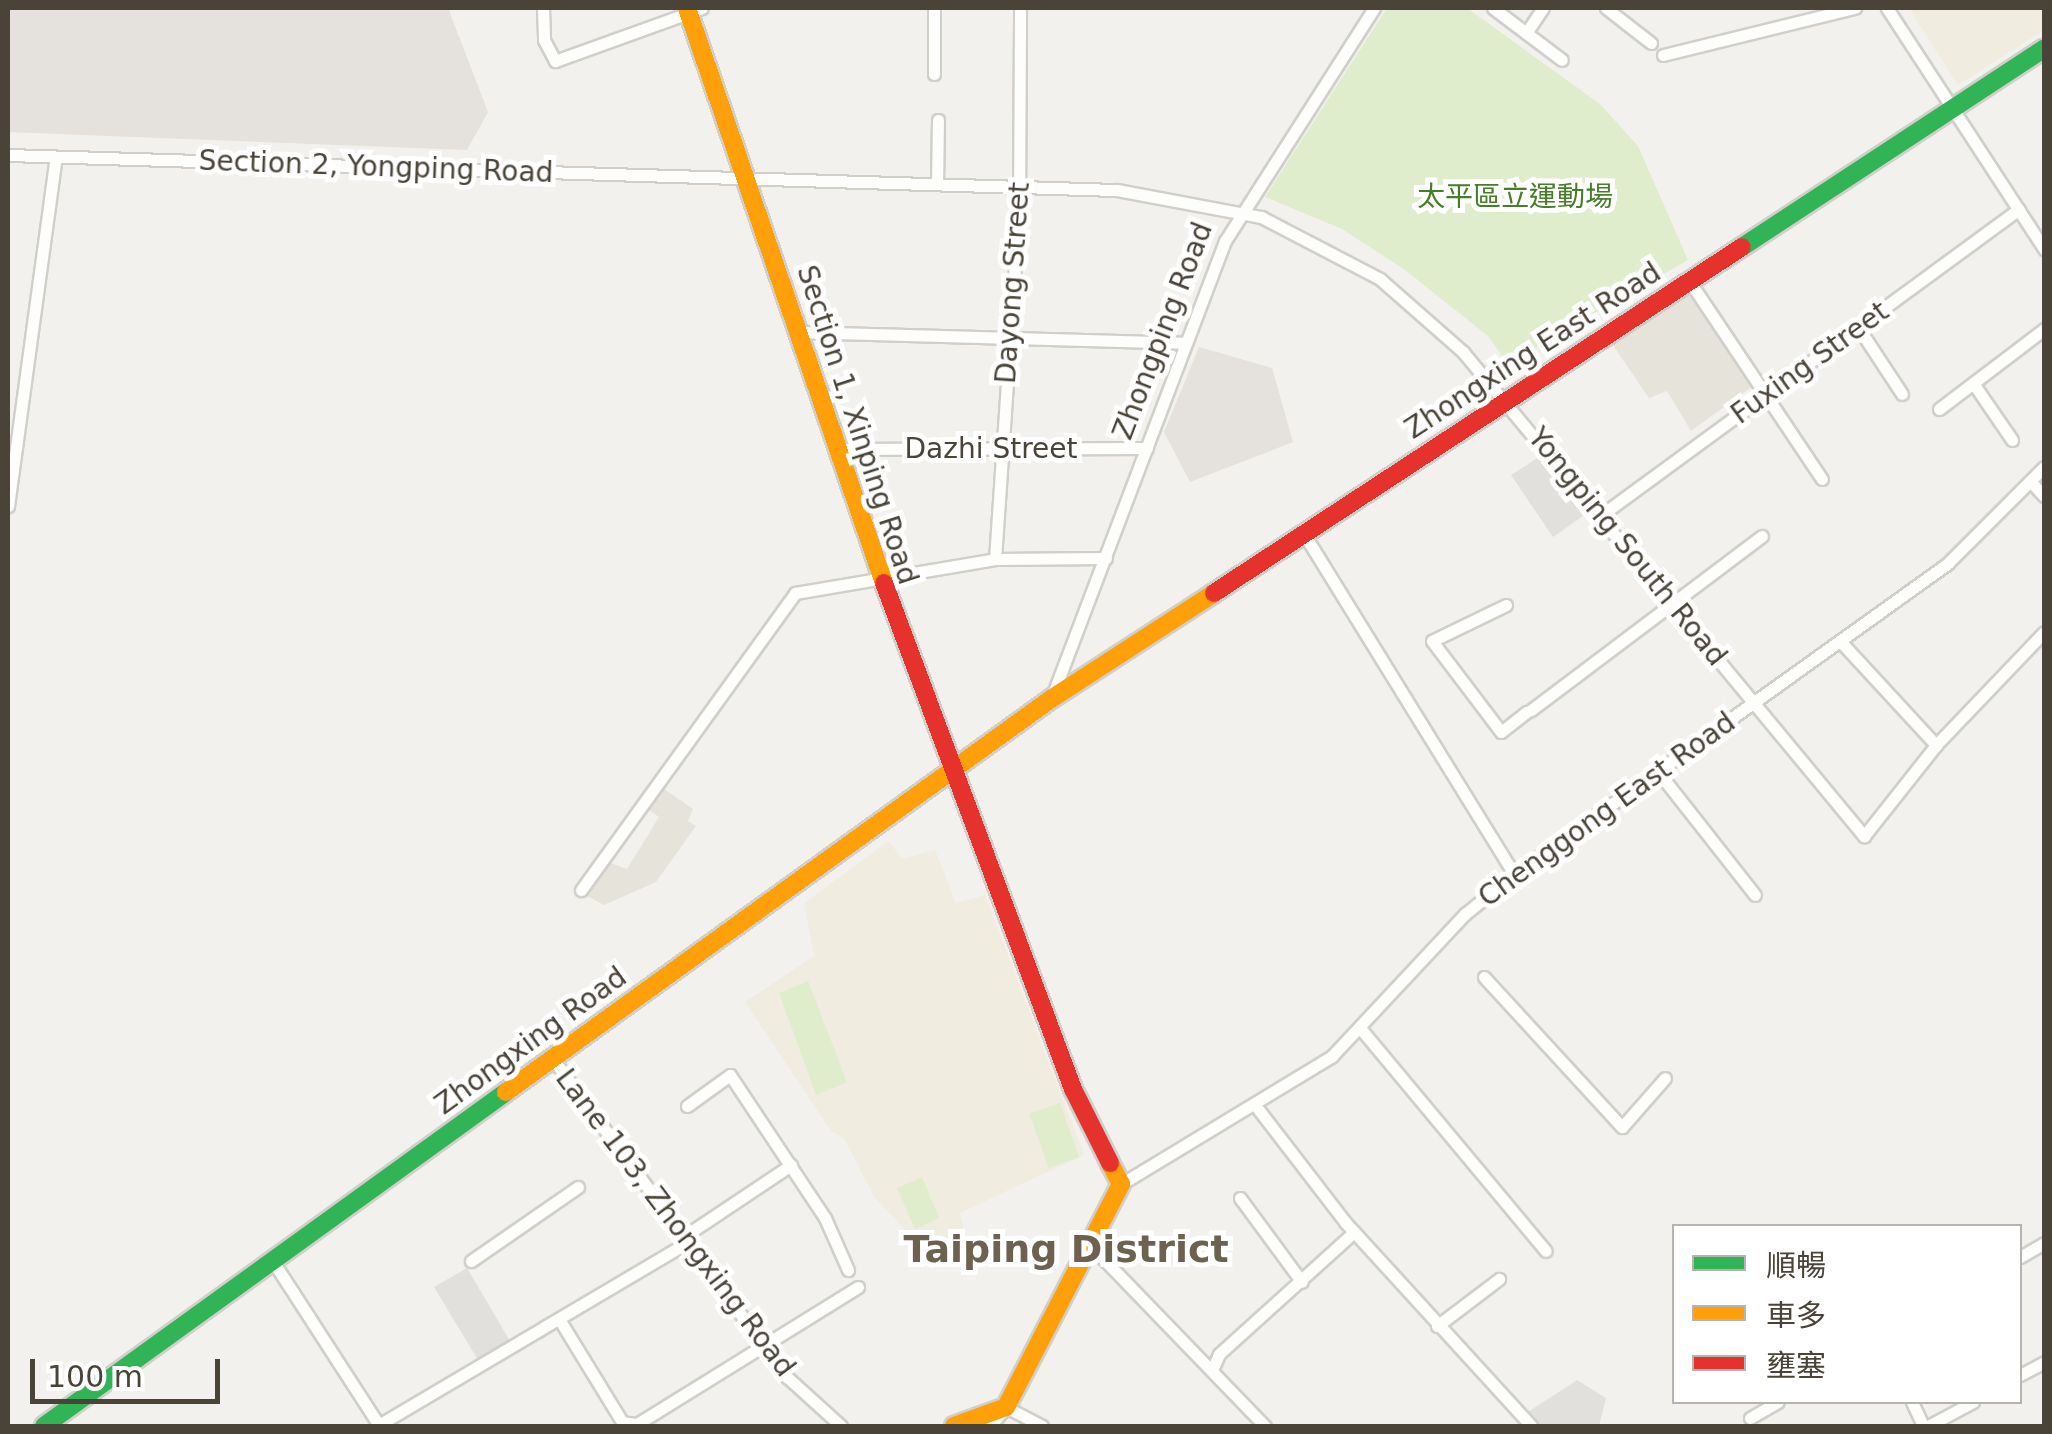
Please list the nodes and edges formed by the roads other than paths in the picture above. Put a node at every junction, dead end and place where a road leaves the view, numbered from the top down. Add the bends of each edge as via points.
1 (543, 8) edge
2 (934, 8) edge
3 (1020, 8) edge
4 (1374, 8) edge
5 (1492, 8) edge
6 (1544, 8) edge
7 (1606, 8) edge
8 (1855, 8) edge
9 (1888, 8) edge
10 (693, 9) edge
11 (1526, 33) junction
12 (1651, 42) dead end
13 (2044, 50) edge
14 (1663, 55) dead end
15 (1562, 60) dead end
16 (934, 74) dead end
17 (1956, 108) junction
18 (938, 120) dead end
19 (8, 155) edge
20 (56, 157) junction
21 (746, 178) junction
22 (937, 184) junction
23 (1020, 186) junction
24 (2020, 209) junction
25 (1241, 212) junction
26 (2044, 249) edge
27 (1690, 282) junction
28 (1858, 328) junction
29 (2044, 329) edge
30 (797, 332) junction
31 (1011, 336) junction
32 (1186, 343) junction
33 (1973, 382) junction
34 (1902, 394) dead end
35 (1766, 395) junction
36 (1504, 398) junction
37 (1939, 409) dead end
38 (2012, 440) dead end
39 (1004, 448) junction
40 (1147, 448) junction
41 (835, 449) junction
42 (2044, 468) edge
43 (1822, 479) dead end
44 (2031, 482) junction
45 (2044, 496) edge
46 (8, 506) edge
47 (1600, 516) junction
48 (1304, 534) junction
49 (1762, 536) dead end
50 (1106, 558) junction
51 (996, 559) junction
52 (878, 575) junction
53 (1506, 604) dead end
54 (1673, 604) junction
55 (2044, 632) edge
56 (1840, 641) junction
57 (1051, 698) junction
58 (1754, 703) junction
59 (1936, 745) junction
60 (950, 772) junction
61 (1659, 773) junction
62 (1514, 874) junction
63 (580, 890) dead end
64 (1755, 895) dead end
65 (1484, 977) dead end
66 (1360, 1028) junction
67 (554, 1059) junction
68 (1665, 1078) dead end
69 (1254, 1105) junction
70 (687, 1106) dead end
71 (791, 1165) junction
72 (1121, 1184) junction
73 (578, 1187) dead end
74 (1240, 1198) dead end
75 (1354, 1232) junction
76 (688, 1242) junction
77 (2044, 1243) edge
78 (1090, 1245) junction
79 (1546, 1250) dead end
80 (2022, 1257) edge
81 (472, 1261) dead end
82 (274, 1263) junction
83 (848, 1270) dead end
84 (1499, 1279) dead end
85 (1302, 1282) junction
86 (858, 1287) dead end
87 (560, 1319) junction
88 (1437, 1326) junction
89 (764, 1346) junction
90 (2044, 1362) edge
91 (1212, 1370) junction
92 (2022, 1375) edge
93 (1774, 1404) edge
94 (1913, 1404) edge
95 (1969, 1404) edge
96 (1006, 1406) junction
97 (1750, 1418) dead end
98 (44, 1426) edge
99 (378, 1426) edge
100 (841, 1426) edge
101 (954, 1426) edge
102 (990, 1426) edge
103 (1042, 1426) edge
104 (1265, 1426) edge
105 (1531, 1426) edge
106 (1926, 1426) edge

1 - 10 street via 544,40 555,61
2 - 16 street
3 - 23 street, Dayong Street
4 - 25 street, Zhongping Road
5 - 11 street
6 - 11 street
7 - 12 street
8 - 14 street
9 - 17 street
10 - 21 main road, Section 1, Xinping Road
11 - 15 street
13 - 17 main road, Zhongxing East Road
17 - 24 street
17 - 27 main road, Zhongxing East Road
18 - 22 street
19 - 20 street, Section 2, Yongping Road
20 - 21 street, Section 2, Yongping Road
20 - 46 street
21 - 22 street, Section 2, Yongping Road
21 - 30 main road, Section 1, Xinping Road
22 - 23 street, Section 2, Yongping Road
23 - 25 street, Section 2, Yongping Road via 1157,194
23 - 31 street, Dayong Street
24 - 26 street
24 - 28 street, Fuxing Street
25 - 32 street, Zhongping Road
25 - 36 street, Yongping South Road via 1380,279 1446,334
27 - 35 street
27 - 36 main road, Zhongxing East Road
28 - 34 street
28 - 35 street, Fuxing Street
29 - 33 street
30 - 31 street
30 - 41 main road, Section 1, Xinping Road
31 - 32 street
31 - 39 street, Dayong Street
32 - 40 street, Zhongping Road
33 - 37 street
33 - 38 street
35 - 43 street
35 - 47 street, Fuxing Street
36 - 47 street, Yongping South Road
36 - 48 main road, Zhongxing East Road
39 - 40 street, Dazhi Street
39 - 41 street, Dazhi Street
39 - 51 street, Dayong Street
40 - 50 street, Zhongping Road
41 - 52 main road, Section 1, Xinping Road
42 - 44 street, Chenggong East Road
44 - 45 street
44 - 56 street, Chenggong East Road via 1947,564
47 - 54 street, Yongping South Road
48 - 57 main road, Zhongxing East Road
48 - 62 street
49 - 54 street
50 - 51 street
50 - 57 street, Zhongping Road
51 - 52 street
52 - 60 main road, Section 1, Xinping Road
52 - 63 street via 795,593
53 - 54 street via 1432,641 1501,732
54 - 58 street, Yongping South Road
55 - 59 street
56 - 58 street, Chenggong East Road
56 - 59 street
57 - 60 main road, Zhongxing Road
58 - 59 street, Yongping South Road via 1864,836
58 - 61 street, Chenggong East Road
60 - 67 main road, Zhongxing Road
60 - 72 main road, Section 1, Xinping Road via 1073,1089
61 - 62 street, Chenggong East Road
61 - 64 street
62 - 66 street, Chenggong East Road via 1465,914
65 - 68 street via 1622,1127
66 - 69 street, Chenggong East Road via 1332,1056
66 - 79 street
67 - 76 street, Lane 103, Zhongxing Road
67 - 82 main road, Zhongxing Road
69 - 72 street, Chenggong East Road
69 - 75 street
70 - 71 street via 730,1075
71 - 76 street via 692,1231
71 - 83 street
72 - 78 main road
73 - 81 street
74 - 85 street
75 - 85 street
75 - 88 street
76 - 87 street
76 - 89 street, Lane 103, Zhongxing Road
77 - 80 street
78 - 91 street
78 - 96 main road
82 - 98 main road, Zhongxing Road
82 - 99 street
84 - 88 street
85 - 91 street via 1219,1354
86 - 89 street
87 - 89 street via 622,1422 650,1420
87 - 99 street
88 - 105 street
89 - 100 street, Lane 103, Zhongxing Road
90 - 92 street
91 - 104 street
93 - 97 street
94 - 106 street
95 - 106 street
96 - 101 main road
96 - 102 street
96 - 103 street

